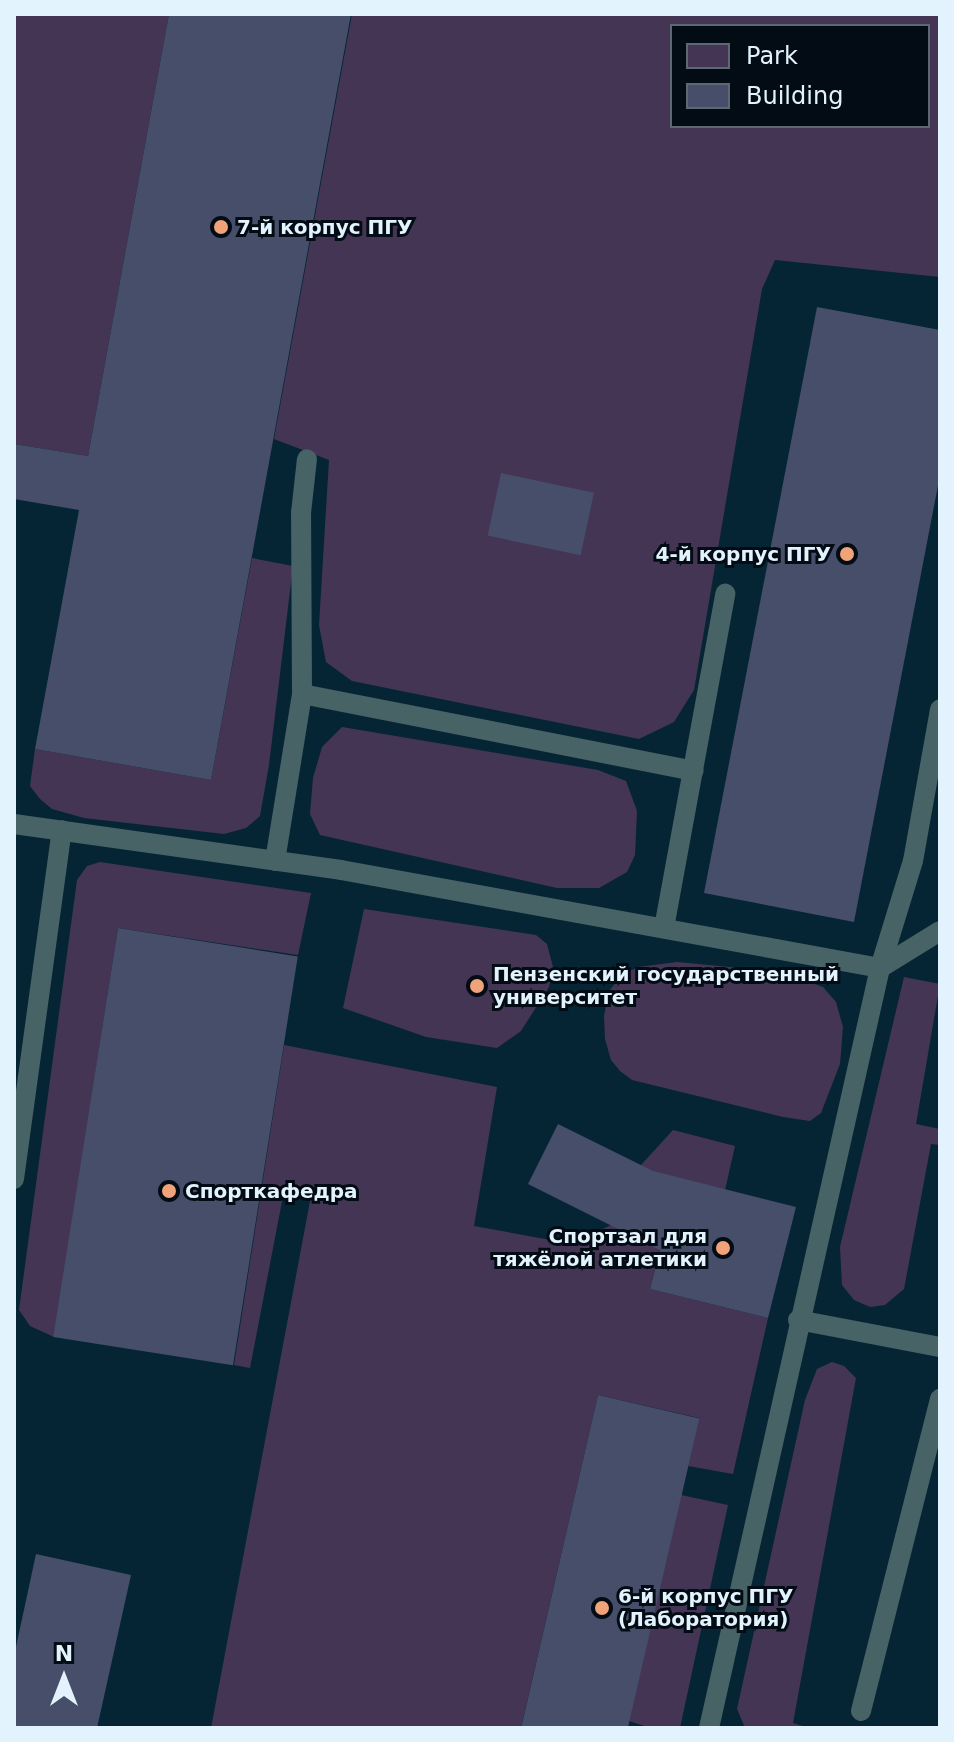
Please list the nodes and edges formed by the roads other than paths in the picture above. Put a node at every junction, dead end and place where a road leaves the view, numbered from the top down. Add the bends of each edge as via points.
1 (307, 459) dead end
2 (725, 594) dead end
3 (302, 694) junction
4 (940, 709) edge
5 (693, 771) junction
6 (14, 824) edge
7 (62, 830) junction
8 (275, 861) junction
9 (664, 928) junction
10 (940, 931) edge
11 (880, 968) junction
12 (14, 1179) edge
13 (798, 1320) junction
14 (940, 1347) edge
15 (940, 1399) edge
16 (861, 1711) dead end
17 (709, 1728) edge

1 - 3 lane via 301,513
2 - 5 lane
3 - 5 lane
3 - 8 lane
4 - 11 lane via 913,861
5 - 9 lane
6 - 7 lane
7 - 8 lane
7 - 12 lane
8 - 9 lane
9 - 11 lane
10 - 11 lane
11 - 13 lane
13 - 14 lane
13 - 17 lane
15 - 16 lane

